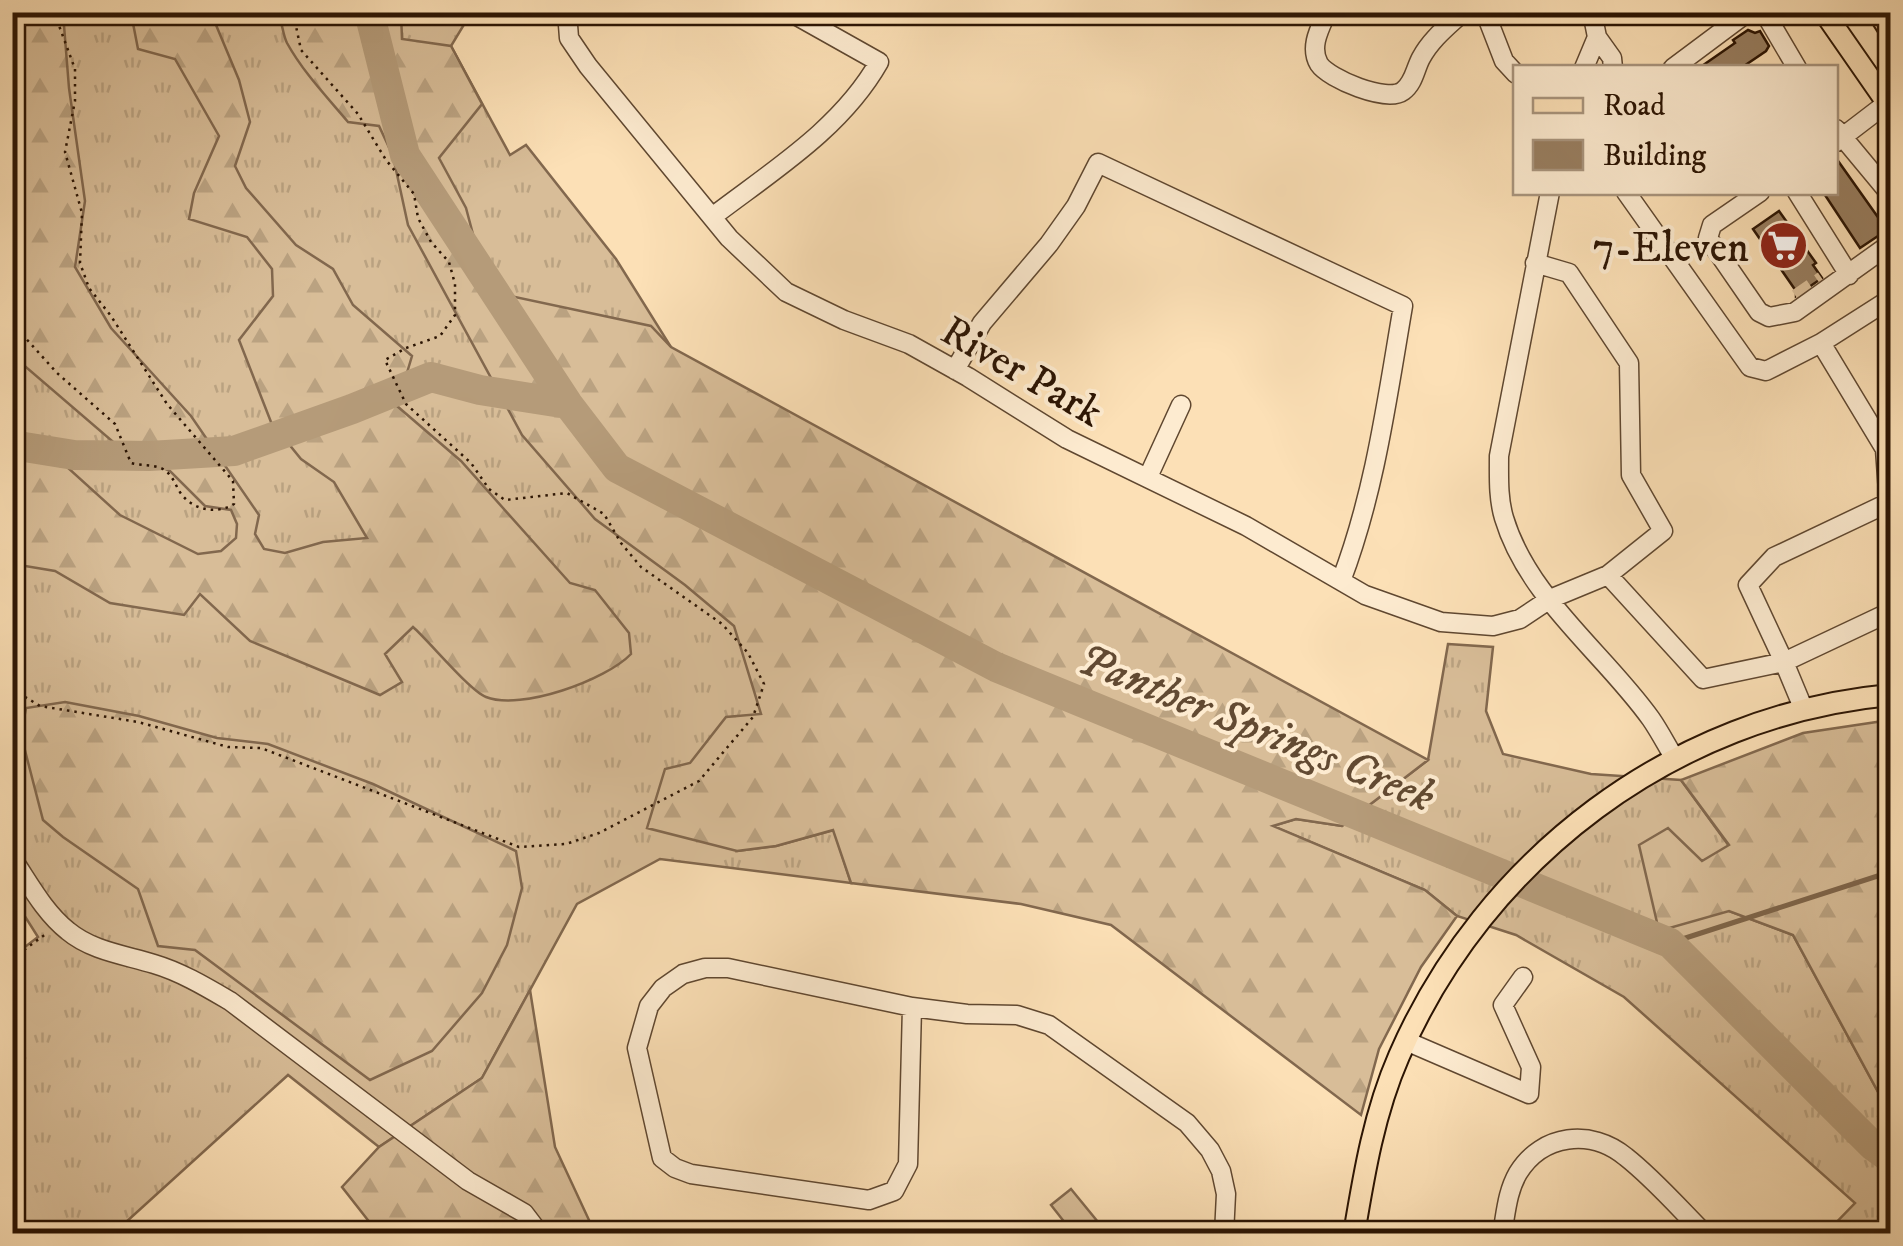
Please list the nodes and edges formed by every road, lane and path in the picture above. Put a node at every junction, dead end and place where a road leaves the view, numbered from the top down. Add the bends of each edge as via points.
1 (54, 12) edge
2 (292, 12) edge
3 (567, 12) edge
4 (790, 12) edge
5 (1327, 12) edge
6 (1463, 12) edge
7 (1485, 12) edge
8 (1592, 12) edge
9 (1748, 12) edge
10 (1764, 12) edge
11 (1824, 12) edge
12 (1878, 12) edge
13 (1890, 31) edge
14 (1597, 38) junction
15 (1585, 65) edge
16 (1613, 65) edge
17 (1677, 65) edge
18 (1791, 65) edge
19 (1513, 71) edge
20 (1889, 105) edge
21 (1838, 136) edge
22 (1890, 194) edge
23 (1549, 195) edge
24 (1628, 195) edge
25 (1756, 195) edge
26 (1799, 195) edge
27 (712, 218) junction
28 (1890, 244) edge
29 (1535, 263) junction
30 (1846, 271) junction
31 (1823, 280) tunnel mouth
32 (1797, 298) tunnel mouth
33 (1890, 299) edge
34 (1759, 312) junction
35 (12, 323) edge
36 (1821, 344) junction
37 (955, 370) junction
38 (1181, 405) dead end
39 (1881, 428) edge
40 (1148, 477) junction
41 (1890, 502) edge
42 (1890, 519) edge
43 (1608, 576) junction
44 (1342, 581) junction
45 (1550, 598) junction
46 (1890, 612) edge
47 (1784, 662) junction
48 (12, 689) edge
49 (1890, 695) edge
50 (1804, 710) junction
51 (1675, 759) junction
52 (12, 858) edge
53 (60, 923) junction
54 (12, 959) edge
55 (1523, 978) dead end
56 (912, 1006) junction
57 (1406, 1041) junction
58 (540, 1234) edge
59 (1224, 1234) edge
60 (1354, 1234) edge
61 (1502, 1234) edge
62 (1705, 1234) edge

1 - 35 path via 75,69 65,152 82,213 80,263 89,288 147,376 234,481 234,504 214,512 182,495 165,470 130,463 117,428
2 - 48 path via 301,50 358,114 414,194 431,242 450,262 456,315 440,336 385,360 404,400 505,500 567,493 604,514 642,567 722,624 748,653 764,684 753,717 699,781 599,834 519,848 261,748 228,747 138,722 40,706
3 - 27 street, River Park via 569,38 588,66
4 - 27 street via 879,62 838,118
5 - 6 street via 1315,49 1318,62 1373,93 1392,96 1406,88 1438,35
7 - 19 street
8 - 14 street
9 - 17 street
10 - 18 street
11 - 20 main road
12 - 13 main road
14 - 15 street
14 - 16 street
20 - 21 street
21 - 22 street
23 - 29 street
24 - 36 street via 1750,367 1766,370
25 - 34 street via 1712,225 1708,238
26 - 30 street
27 - 37 street, River Park via 786,292
28 - 30 street
29 - 43 street, River Park via 1569,273 1629,363 1631,475 1663,531
29 - 45 street via 1498,490 1518,553
30 - 31 street
30 - 34 street via 1795,312
32 - 34 street
33 - 36 street
36 - 39 street
37 - 40 street, River Park via 1067,439
37 - 44 street via 982,323 1076,206 1098,163 1403,306 1371,490
38 - 40 street
39 - 41 street
40 - 44 street, River Park
41 - 42 street
41 - 47 street via 1774,557 1748,585
43 - 45 street, River Park
43 - 47 street via 1703,679
44 - 45 street, River Park via 1442,622 1492,626 1520,619
45 - 51 street
46 - 47 street
47 - 50 street
49 - 50 main road
50 - 51 main road
51 - 57 main road via 1584,816 1494,900 1424,1002
52 - 53 street
53 - 54 path
53 - 58 street via 96,946 196,981 230,1002 468,1181 524,1213
55 - 57 street via 1503,1006 1530,1067 1528,1094
56 - 56 street via 728,968 682,974 649,1006 637,1048 662,1158 691,1174 852,1198 894,1191 908,1164
56 - 59 street via 1017,1015 1049,1025 1187,1122 1220,1171
57 - 60 main road via 1376,1121
61 - 62 street via 1519,1173 1549,1143 1574,1138 1625,1155

